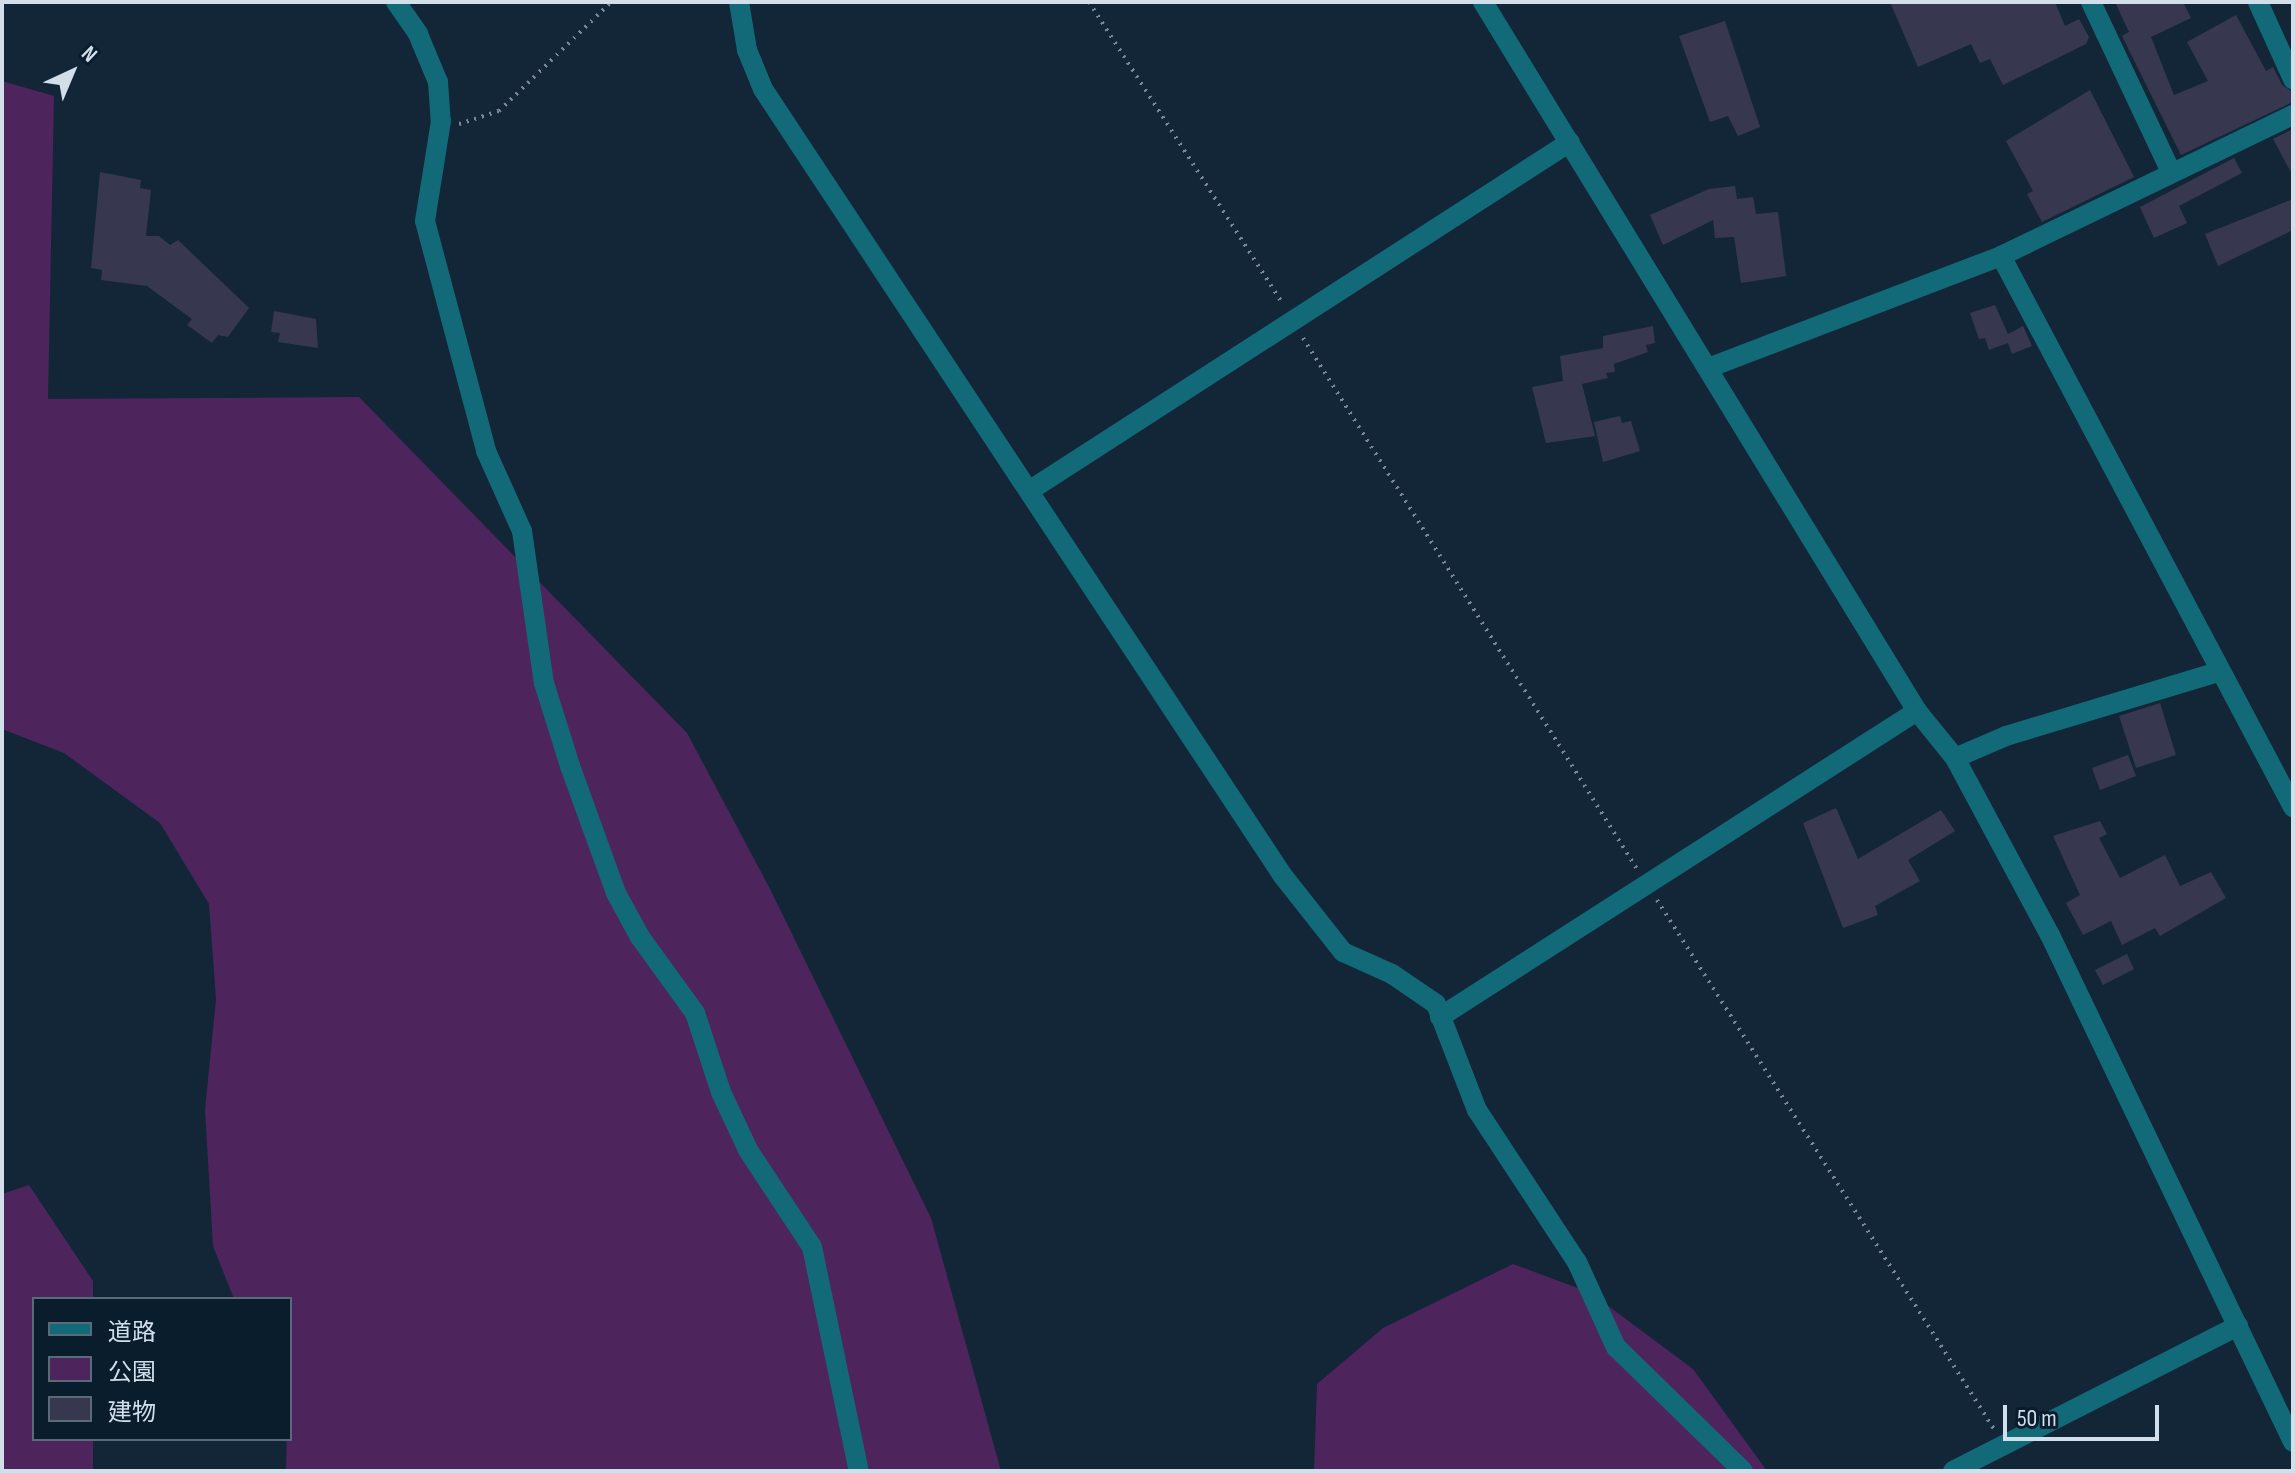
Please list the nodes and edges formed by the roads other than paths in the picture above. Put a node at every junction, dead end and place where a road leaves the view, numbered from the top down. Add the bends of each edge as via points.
1 (396, 2) edge
2 (739, 2) edge
3 (1483, 2) edge
4 (2091, 2) edge
5 (2258, 2) edge
6 (2291, 72) edge
7 (2293, 115) edge
8 (1570, 142) junction
9 (2171, 172) junction
10 (2001, 256) junction
11 (1708, 368) junction
12 (1032, 489) junction
13 (2218, 672) junction
14 (1917, 711) junction
15 (1955, 758) junction
16 (2293, 807) edge
17 (1440, 1017) junction
18 (2238, 1326) junction
19 (2293, 1442) edge
20 (859, 1471) edge
21 (1743, 1471) edge
22 (1953, 1471) edge

1 - 20 street via 418,34 438,82 441,121 425,221 486,451 522,531 544,683 565,752 616,893 695,1013 721,1092 748,1150 812,1247
2 - 12 street via 747,50 763,89
3 - 8 street
4 - 9 street
5 - 6 street
7 - 9 street
8 - 11 street
8 - 12 street
9 - 10 street
10 - 11 street
10 - 13 street
11 - 14 street
12 - 17 street via 1124,638 1327,937 1343,952 1413,986 1436,1004
13 - 15 street via 2006,736
13 - 16 street
14 - 15 street
14 - 17 street
15 - 18 street via 2050,935
17 - 21 street via 1477,1110 1577,1262 1616,1347
18 - 19 street
18 - 22 street

